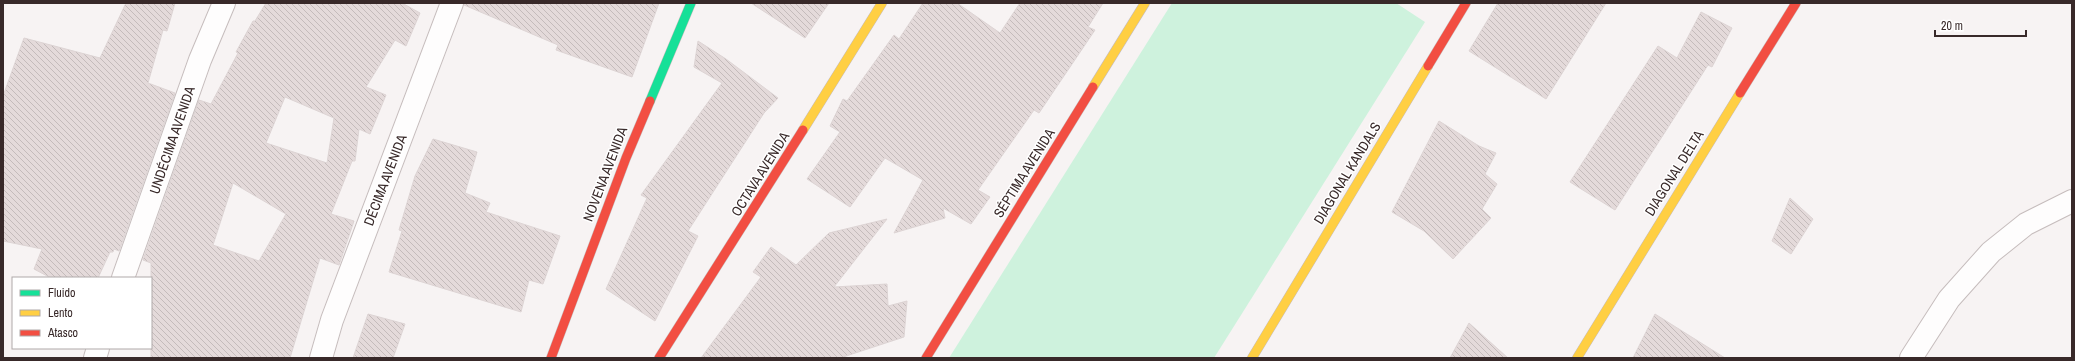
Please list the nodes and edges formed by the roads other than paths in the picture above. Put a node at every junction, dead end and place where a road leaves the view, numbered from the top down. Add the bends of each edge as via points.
1 (224, 3) edge
2 (452, 3) edge
3 (690, 3) edge
4 (882, 3) edge
5 (1145, 3) edge
6 (1466, 3) edge
7 (1796, 3) edge
8 (2072, 201) edge
9 (123, 277) edge
10 (321, 358) edge
11 (551, 358) edge
12 (659, 358) edge
13 (926, 358) edge
14 (1252, 358) edge
15 (1577, 358) edge
16 (1911, 358) edge

1 - 9 street, UNDÉCIMA AVENIDA via 200,60
2 - 10 street, DÉCIMA AVENIDA via 332,320
3 - 11 street, NOVENA AVENIDA via 626,158
4 - 12 street, OCTAVA AVENIDA
5 - 13 street, SÉPTIMA AVENIDA
6 - 14 street, DIAGONAL KANDALS
7 - 15 street, DIAGONAL DELTA
8 - 16 street via 2026,224 1991,252 1949,299

